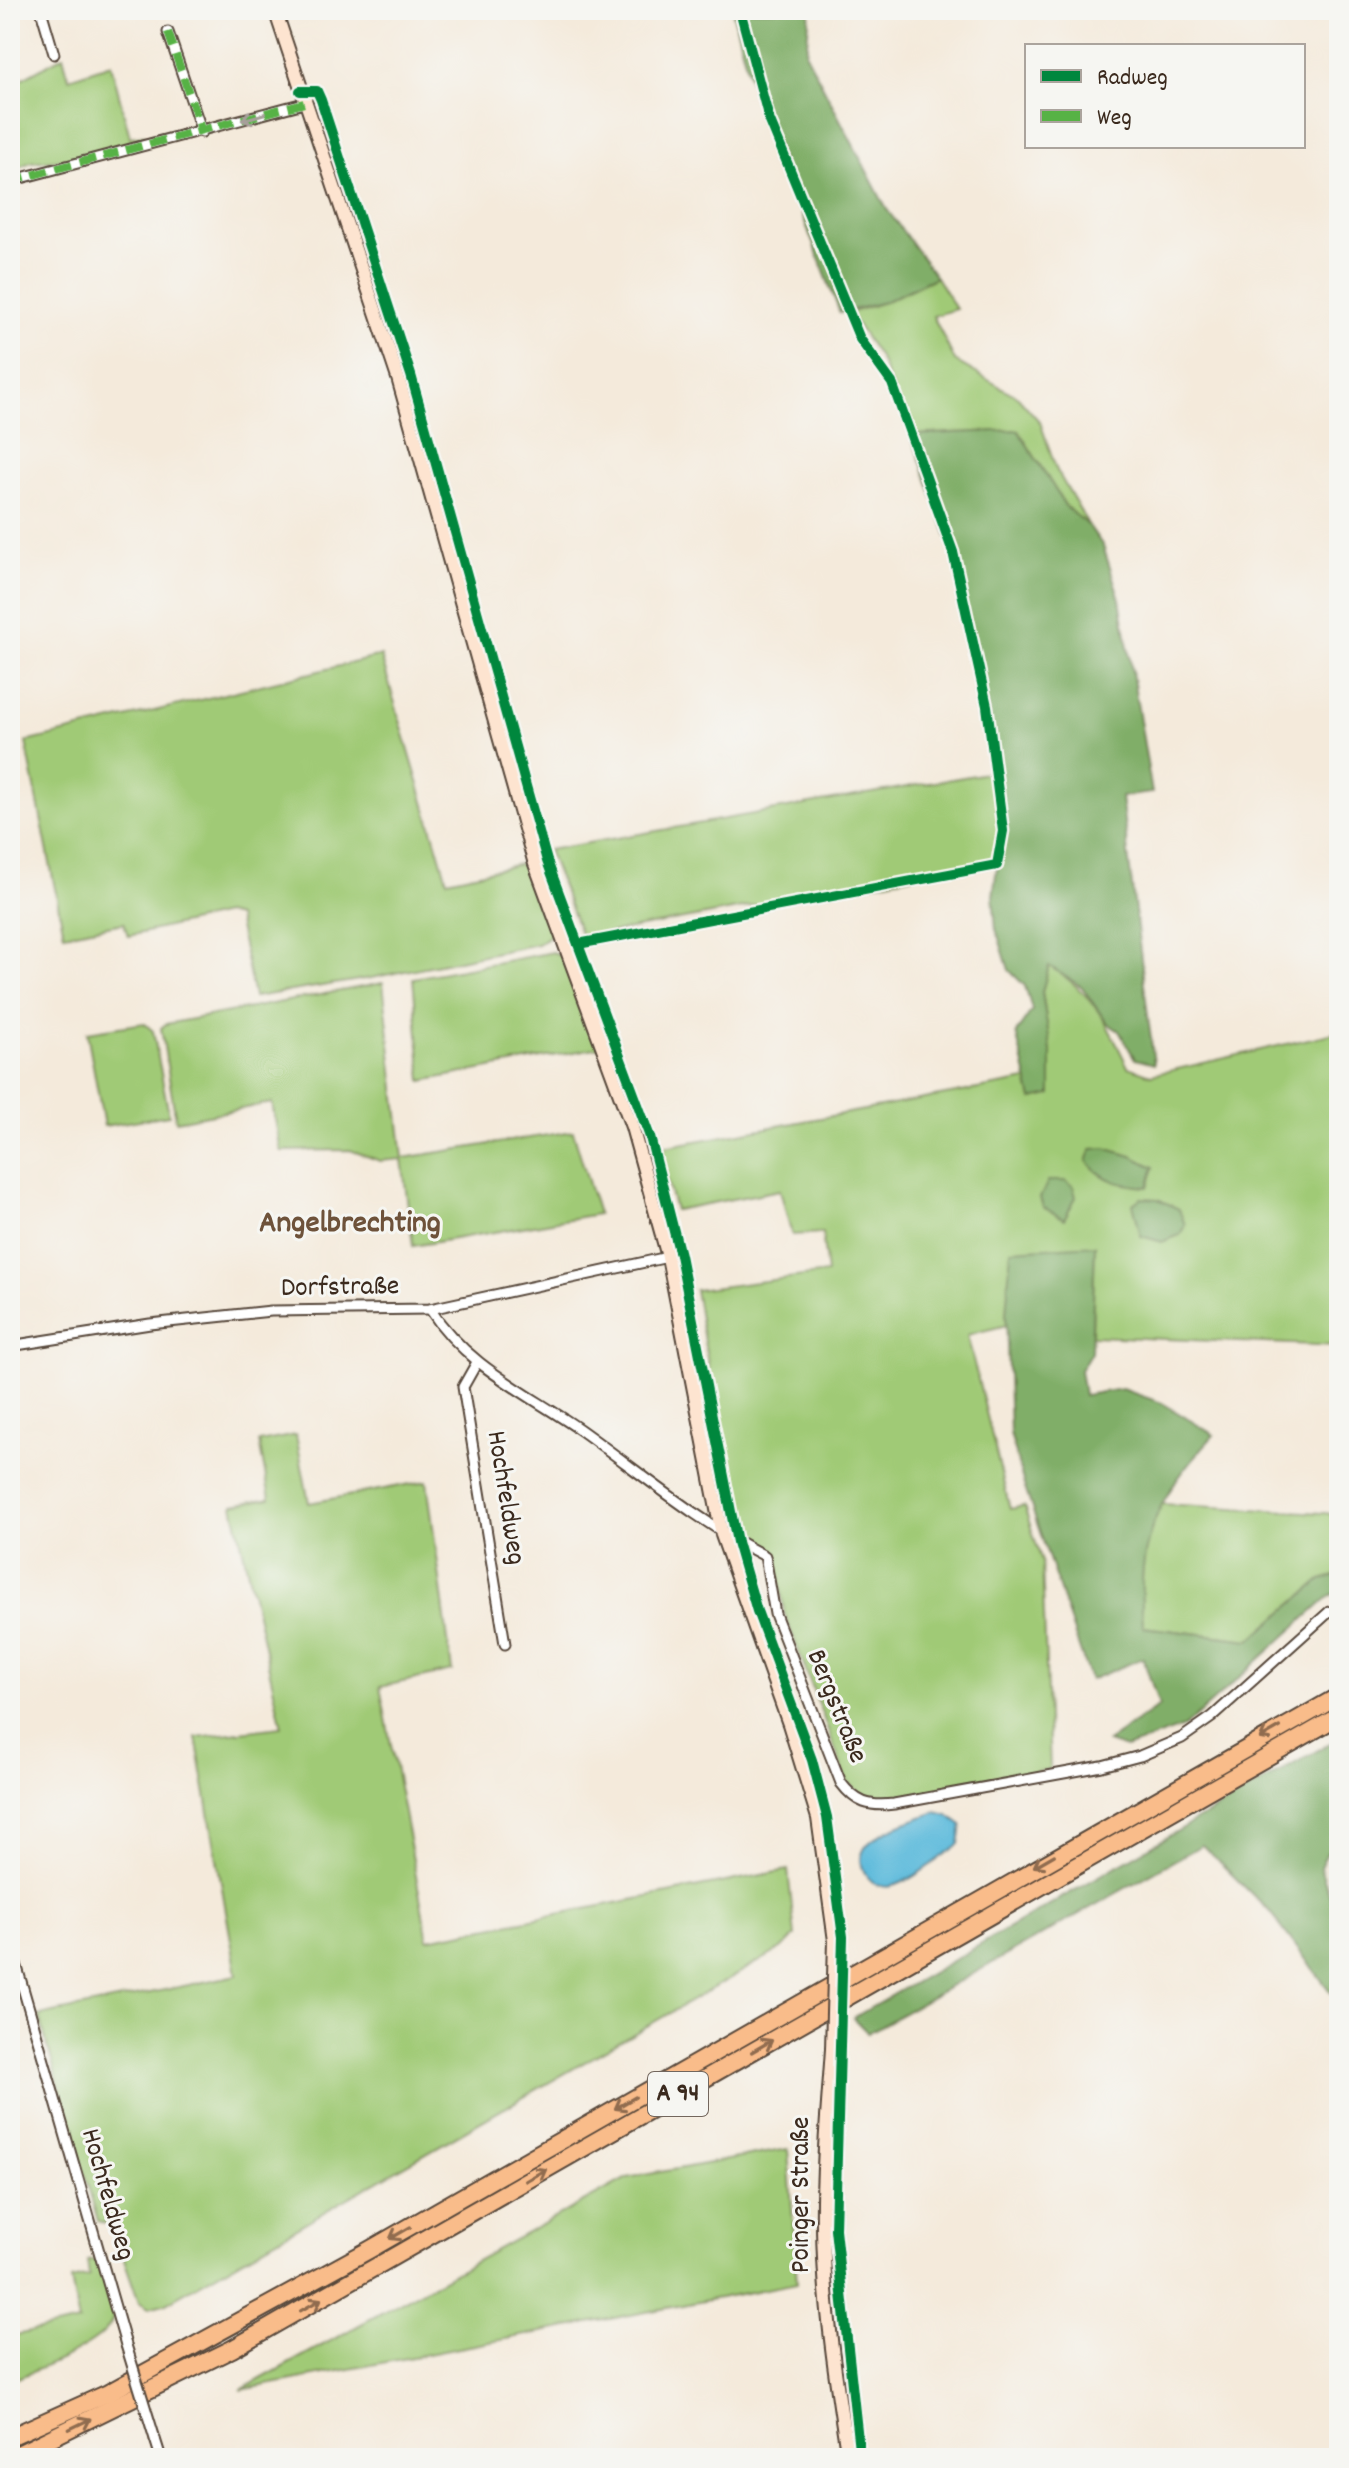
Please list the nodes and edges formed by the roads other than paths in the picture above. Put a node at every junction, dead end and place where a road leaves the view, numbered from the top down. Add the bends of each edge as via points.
1 (41, 10) edge
2 (275, 10) edge
3 (168, 32) dead end
4 (54, 54) dead end
5 (304, 103) junction
6 (202, 132) junction
7 (10, 181) edge
8 (668, 1257) junction
9 (430, 1309) junction
10 (10, 1346) edge
11 (476, 1364) junction
12 (722, 1535) junction
13 (1339, 1608) edge
14 (505, 1644) dead end
15 (1339, 1696) edge
16 (1339, 1716) edge
17 (10, 1943) edge
18 (10, 2437) edge
19 (10, 2458) edge
20 (161, 2458) edge
21 (848, 2458) edge

1 - 4 street
2 - 5 street, Poinger Straße
3 - 6 street
5 -> 6 street
5 - 8 street, Poinger Straße via 398,378 535,864 632,1127
6 - 7 street
8 - 9 street, Dorfstraße
8 - 12 street, Poinger Straße
9 - 10 street, Dorfstraße via 271,1311
9 - 11 street, Bergstraße
11 - 12 street, Bergstraße via 561,1416
11 - 14 street, Hochfeldweg via 463,1387
12 - 13 street, Bergstraße via 765,1556 775,1614 841,1783 868,1805 1140,1756 1182,1738 1212,1717
12 - 21 street, Poinger Straße, bridge via 810,1791 829,1876 835,1936 823,2229
15 -> 18 highway, A 94 via 369,2250 108,2393
19 -> 16 highway, A 94 via 232,2349
17 - 20 street, Hochfeldweg, bridge

